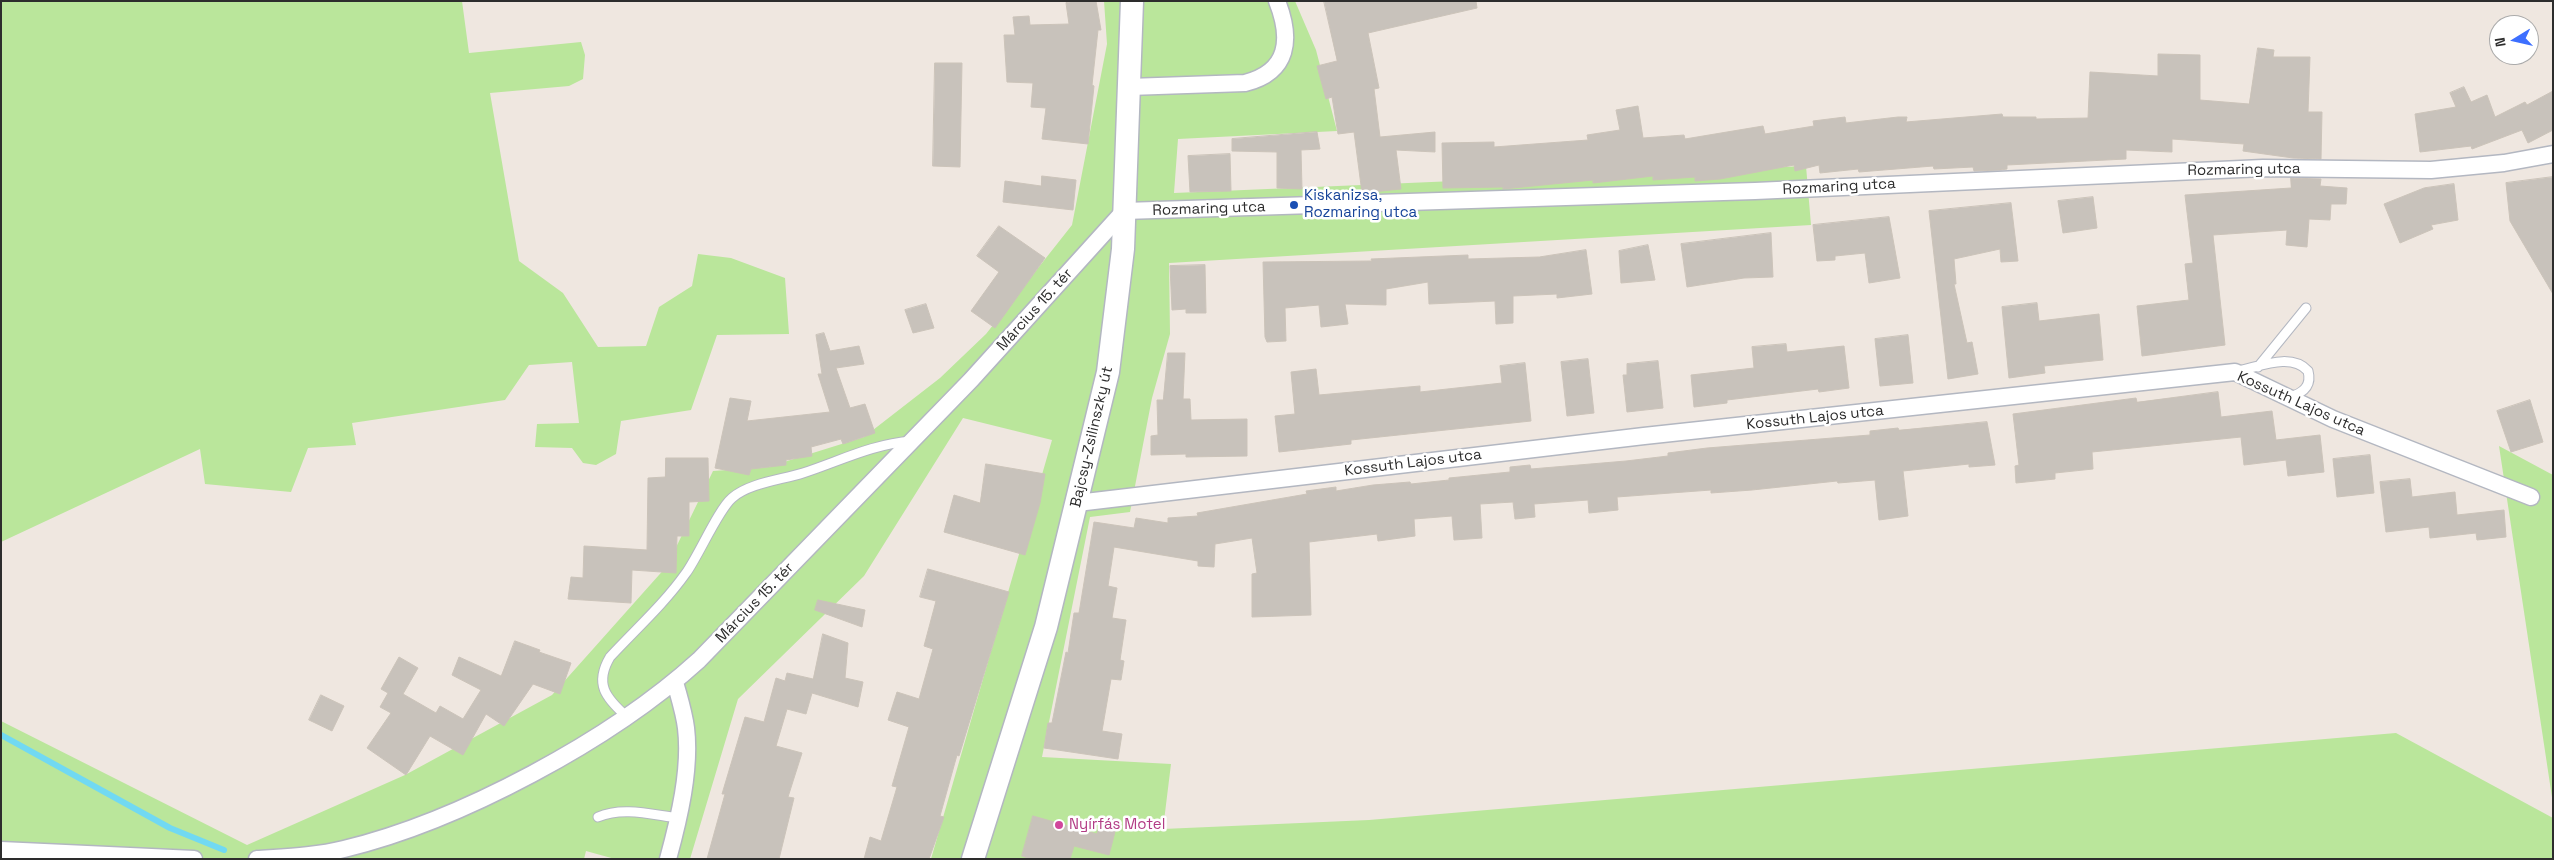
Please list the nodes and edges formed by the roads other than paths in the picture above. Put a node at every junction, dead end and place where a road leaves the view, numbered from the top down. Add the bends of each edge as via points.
1 (1132, 1) edge
2 (1277, 1) edge
3 (1129, 86) junction
4 (2553, 154) edge
5 (1124, 211) junction
6 (2306, 308) dead end
7 (2257, 367) junction
8 (2235, 372) junction
9 (2289, 398) junction
10 (912, 441) junction
11 (2531, 496) dead end
12 (1077, 503) junction
13 (676, 682) junction
14 (626, 716) junction
15 (598, 817) dead end
16 (679, 818) junction
17 (1, 850) edge
18 (194, 859) edge
19 (257, 859) edge
20 (668, 859) edge
21 (973, 859) edge

1 - 3 main road, Bajcsy-Zsilinszky út
2 - 3 street via 1286,26 1287,40 1278,63 1259,80
3 - 5 main road, Bajcsy-Zsilinszky út
4 - 5 street, Rozmaring utca via 2431,170 2263,168 1755,191
5 - 10 street, Március 15. tér via 972,380
5 - 12 main road, Bajcsy-Zsilinszky út via 1120,277 1108,372
6 - 7 lane
7 - 8 lane
7 - 9 lane via 2293,362 2306,368 2310,374 2307,386
8 - 9 street, Kossuth Lajos utca
8 - 12 street, Kossuth Lajos utca
9 - 11 street, Kossuth Lajos utca via 2395,445
10 - 13 street, Március 15. tér
10 - 14 lane via 864,449 738,493 726,503 686,573 604,667 602,684 606,694
12 - 21 main road, Bajcsy-Zsilinszky út via 1046,627
13 - 14 street, Március 15. tér
13 - 16 street via 686,729
14 - 19 street, Március 15. tér via 531,774 412,829 344,849
15 - 16 lane via 608,812 623,811
16 - 20 street
17 - 18 street

